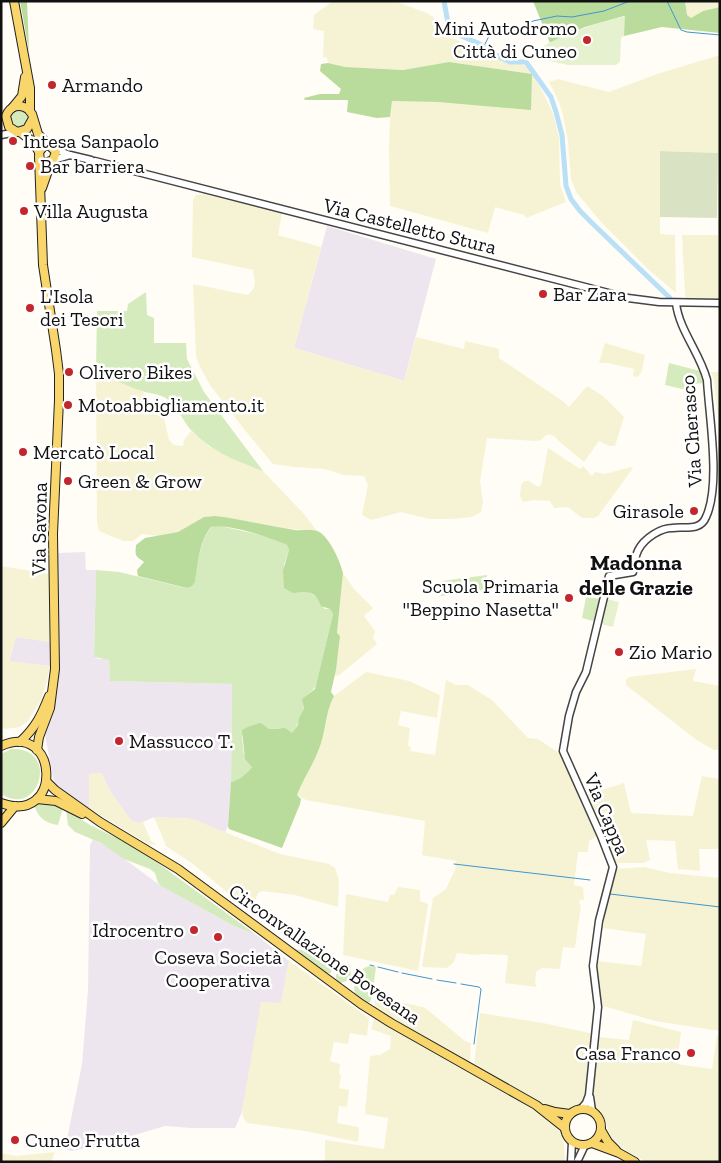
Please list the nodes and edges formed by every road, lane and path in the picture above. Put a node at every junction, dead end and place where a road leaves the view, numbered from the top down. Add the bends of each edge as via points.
1 (14, 1) edge
2 (26, 70) junction
3 (7, 112) edge
4 (30, 112) junction
5 (32, 120) junction
6 (5, 123) edge
7 (19, 132) junction
8 (1, 134) edge
9 (52, 147) junction
10 (39, 155) junction
11 (70, 155) junction
12 (52, 161) junction
13 (40, 192) junction
14 (676, 303) junction
15 (720, 303) edge
16 (634, 572) joint
17 (53, 687) junction
18 (20, 742) junction
19 (3, 743) edge
20 (37, 750) junction
21 (47, 782) junction
22 (37, 799) junction
23 (1, 803) edge
24 (15, 806) junction
25 (75, 807) junction
26 (1, 823) edge
27 (589, 1095) junction
28 (536, 1105) junction
29 (581, 1108) junction
30 (592, 1111) junction
31 (570, 1114) junction
32 (565, 1128) junction
33 (601, 1130) junction
34 (572, 1142) junction
35 (589, 1144) junction
36 (619, 1153) junction
37 (571, 1162) edge
38 (577, 1162) edge
39 (634, 1162) edge

1 - 2 main road
2 - 3 main road via 22,96
2 - 4 main road
3 - 4 main road via 20,106
3 - 6 main road
4 - 5 main road
5 - 7 main road via 27,130
5 - 9 main road via 38,134
6 - 7 main road
6 - 8 street
7 - 8 street
7 - 10 main road via 33,142
9 - 10 main road via 44,146
9 - 11 street, Via Castelletto Stura
9 - 12 main road via 56,155
10 - 12 main road via 45,163
10 - 13 main road, Via Savona
11 - 12 street, Via Castelletto Stura
11 - 14 street, Via Castelletto Stura via 614,295
12 - 13 main road, Via Savona
13 - 17 main road, Via Savona via 43,265 59,374
14 - 15 street, Via Castelletto Stura
14 - 16 street, Via Cherasco via 706,380 714,486 703,521 695,527 669,528 648,538 638,547
16 - 27 street, Via Cappa via 609,576 586,672 569,716 563,750 613,867 593,966 598,1007
17 - 18 main road, Via Savona via 32,731
17 - 20 main road, Via Savona
18 - 19 main road
18 - 20 main road
20 - 21 main road via 46,764
21 - 22 main road
21 - 25 main road, Circonvallazione Bovesana
22 - 24 main road
22 - 25 main road, Circonvallazione Bovesana
23 - 24 main road
24 - 26 main road
25 - 28 main road, Circonvallazione Bovesana via 178,869 391,1024
27 - 29 street
27 - 30 street
28 - 31 main road, Circonvallazione Bovesana
28 - 32 main road, Circonvallazione Bovesana
29 - 30 main road
29 - 31 main road
30 - 33 main road via 600,1119
31 - 32 main road
32 - 34 main road
33 - 35 main road via 596,1140
33 - 36 main road
34 - 35 main road
34 - 37 street
35 - 36 main road
35 - 38 street
36 - 39 main road

